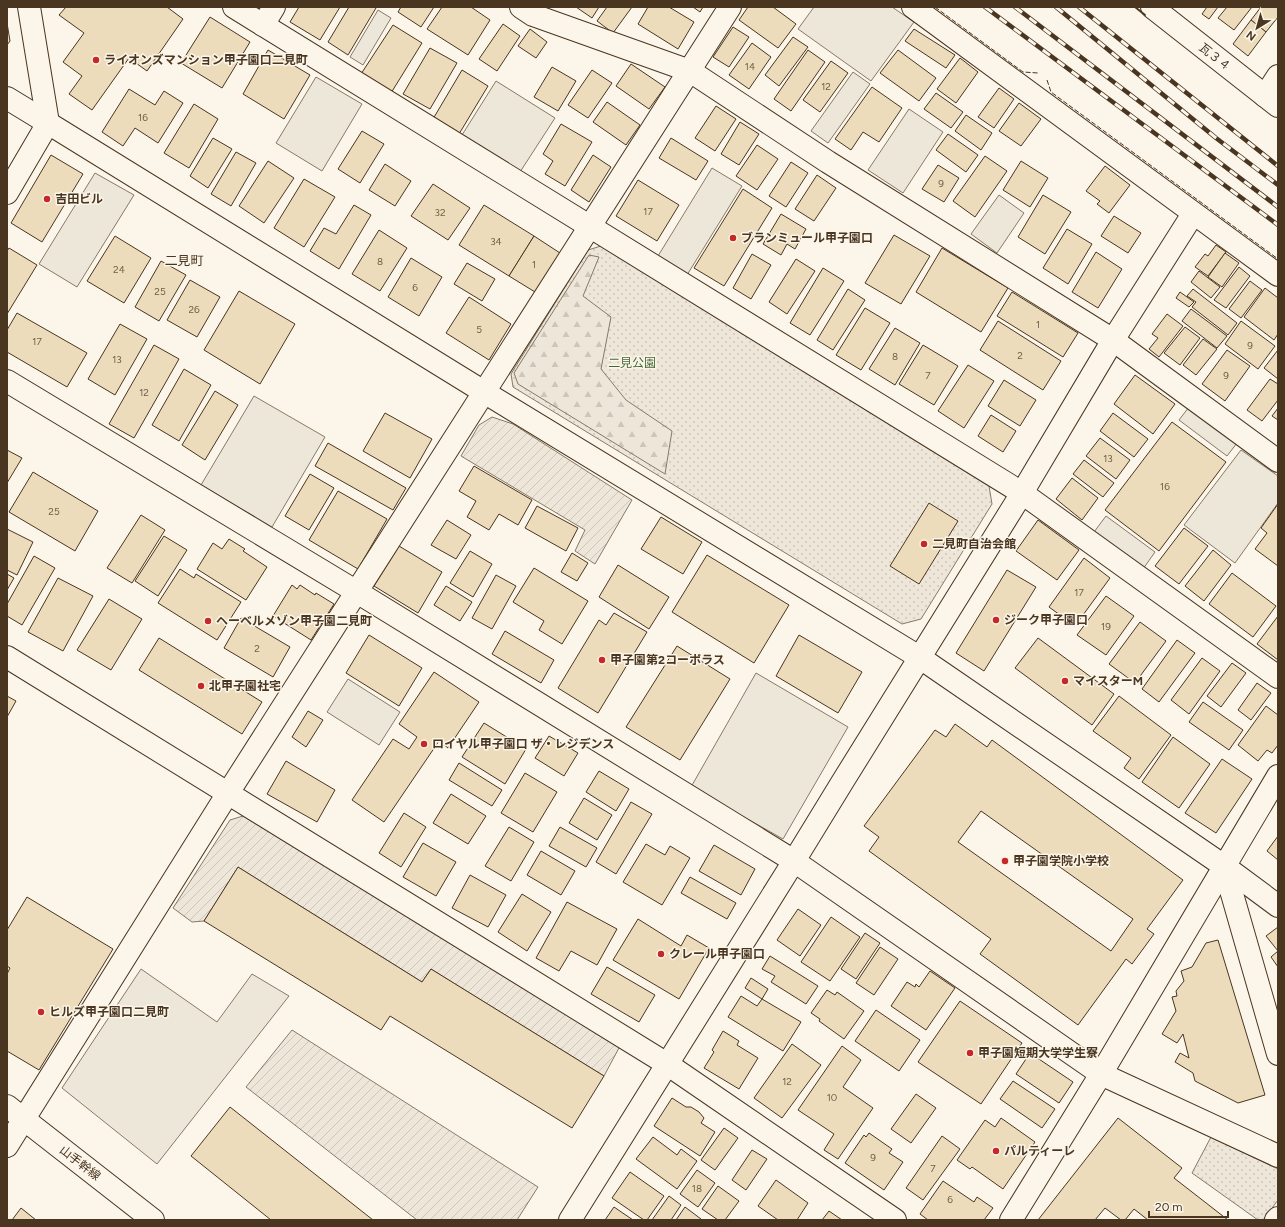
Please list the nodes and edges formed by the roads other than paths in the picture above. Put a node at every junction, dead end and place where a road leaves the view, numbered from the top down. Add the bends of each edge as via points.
1 (29, 7) edge
2 (234, 7) edge
3 (521, 7) edge
4 (730, 7) edge
5 (914, 7) edge
6 (1152, 7) edge
7 (268, 16) edge
8 (690, 71) junction
9 (1278, 76) edge
10 (7, 98) edge
11 (1272, 101) edge
12 (48, 123) junction
13 (7, 193) edge
14 (1193, 214) junction
15 (590, 227) junction
16 (1278, 275) edge
17 (1113, 340) junction
18 (7, 381) edge
19 (484, 392) junction
20 (1278, 461) edge
21 (1022, 493) junction
22 (357, 592) junction
23 (7, 657) edge
24 (919, 657) junction
25 (1278, 677) edge
26 (1278, 776) edge
27 (228, 793) junction
28 (794, 861) junction
29 (1224, 866) junction
30 (1278, 906) edge
31 (1278, 1054) edge
32 (667, 1064) junction
33 (1101, 1074) junction
34 (7, 1106) edge
35 (24, 1119) junction
36 (7, 1146) edge
37 (1278, 1156) edge
38 (1278, 1218) edge
39 (153, 1220) edge
40 (570, 1220) edge
41 (895, 1220) edge
42 (1011, 1220) edge
43 (1276, 1220) edge

1 - 12 street
2 - 7 street
3 - 8 street via 534,15
4 - 8 street
5 - 14 street
6 - 11 street, 瓦３４
7 - 15 street
8 - 15 street
8 - 17 street via 828,162
9 - 11 street
10 - 12 street
12 - 13 street
12 - 19 street
14 - 16 street
14 - 17 street
15 - 19 street
15 - 21 street
17 - 20 street
17 - 21 street
18 - 22 street
19 - 22 street
19 - 24 street
21 - 24 street
21 - 25 street
22 - 27 street
22 - 28 street
23 - 27 street
24 - 28 street
24 - 29 street
26 - 29 street
27 - 32 street
27 - 35 street
28 - 32 street
28 - 33 street
29 - 30 street
29 - 31 street
29 - 33 street
32 - 40 street
32 - 41 street
33 - 37 street
33 - 42 street
34 - 35 street, 山手幹線
35 - 36 street
35 - 39 street, 山手幹線
38 - 43 street

